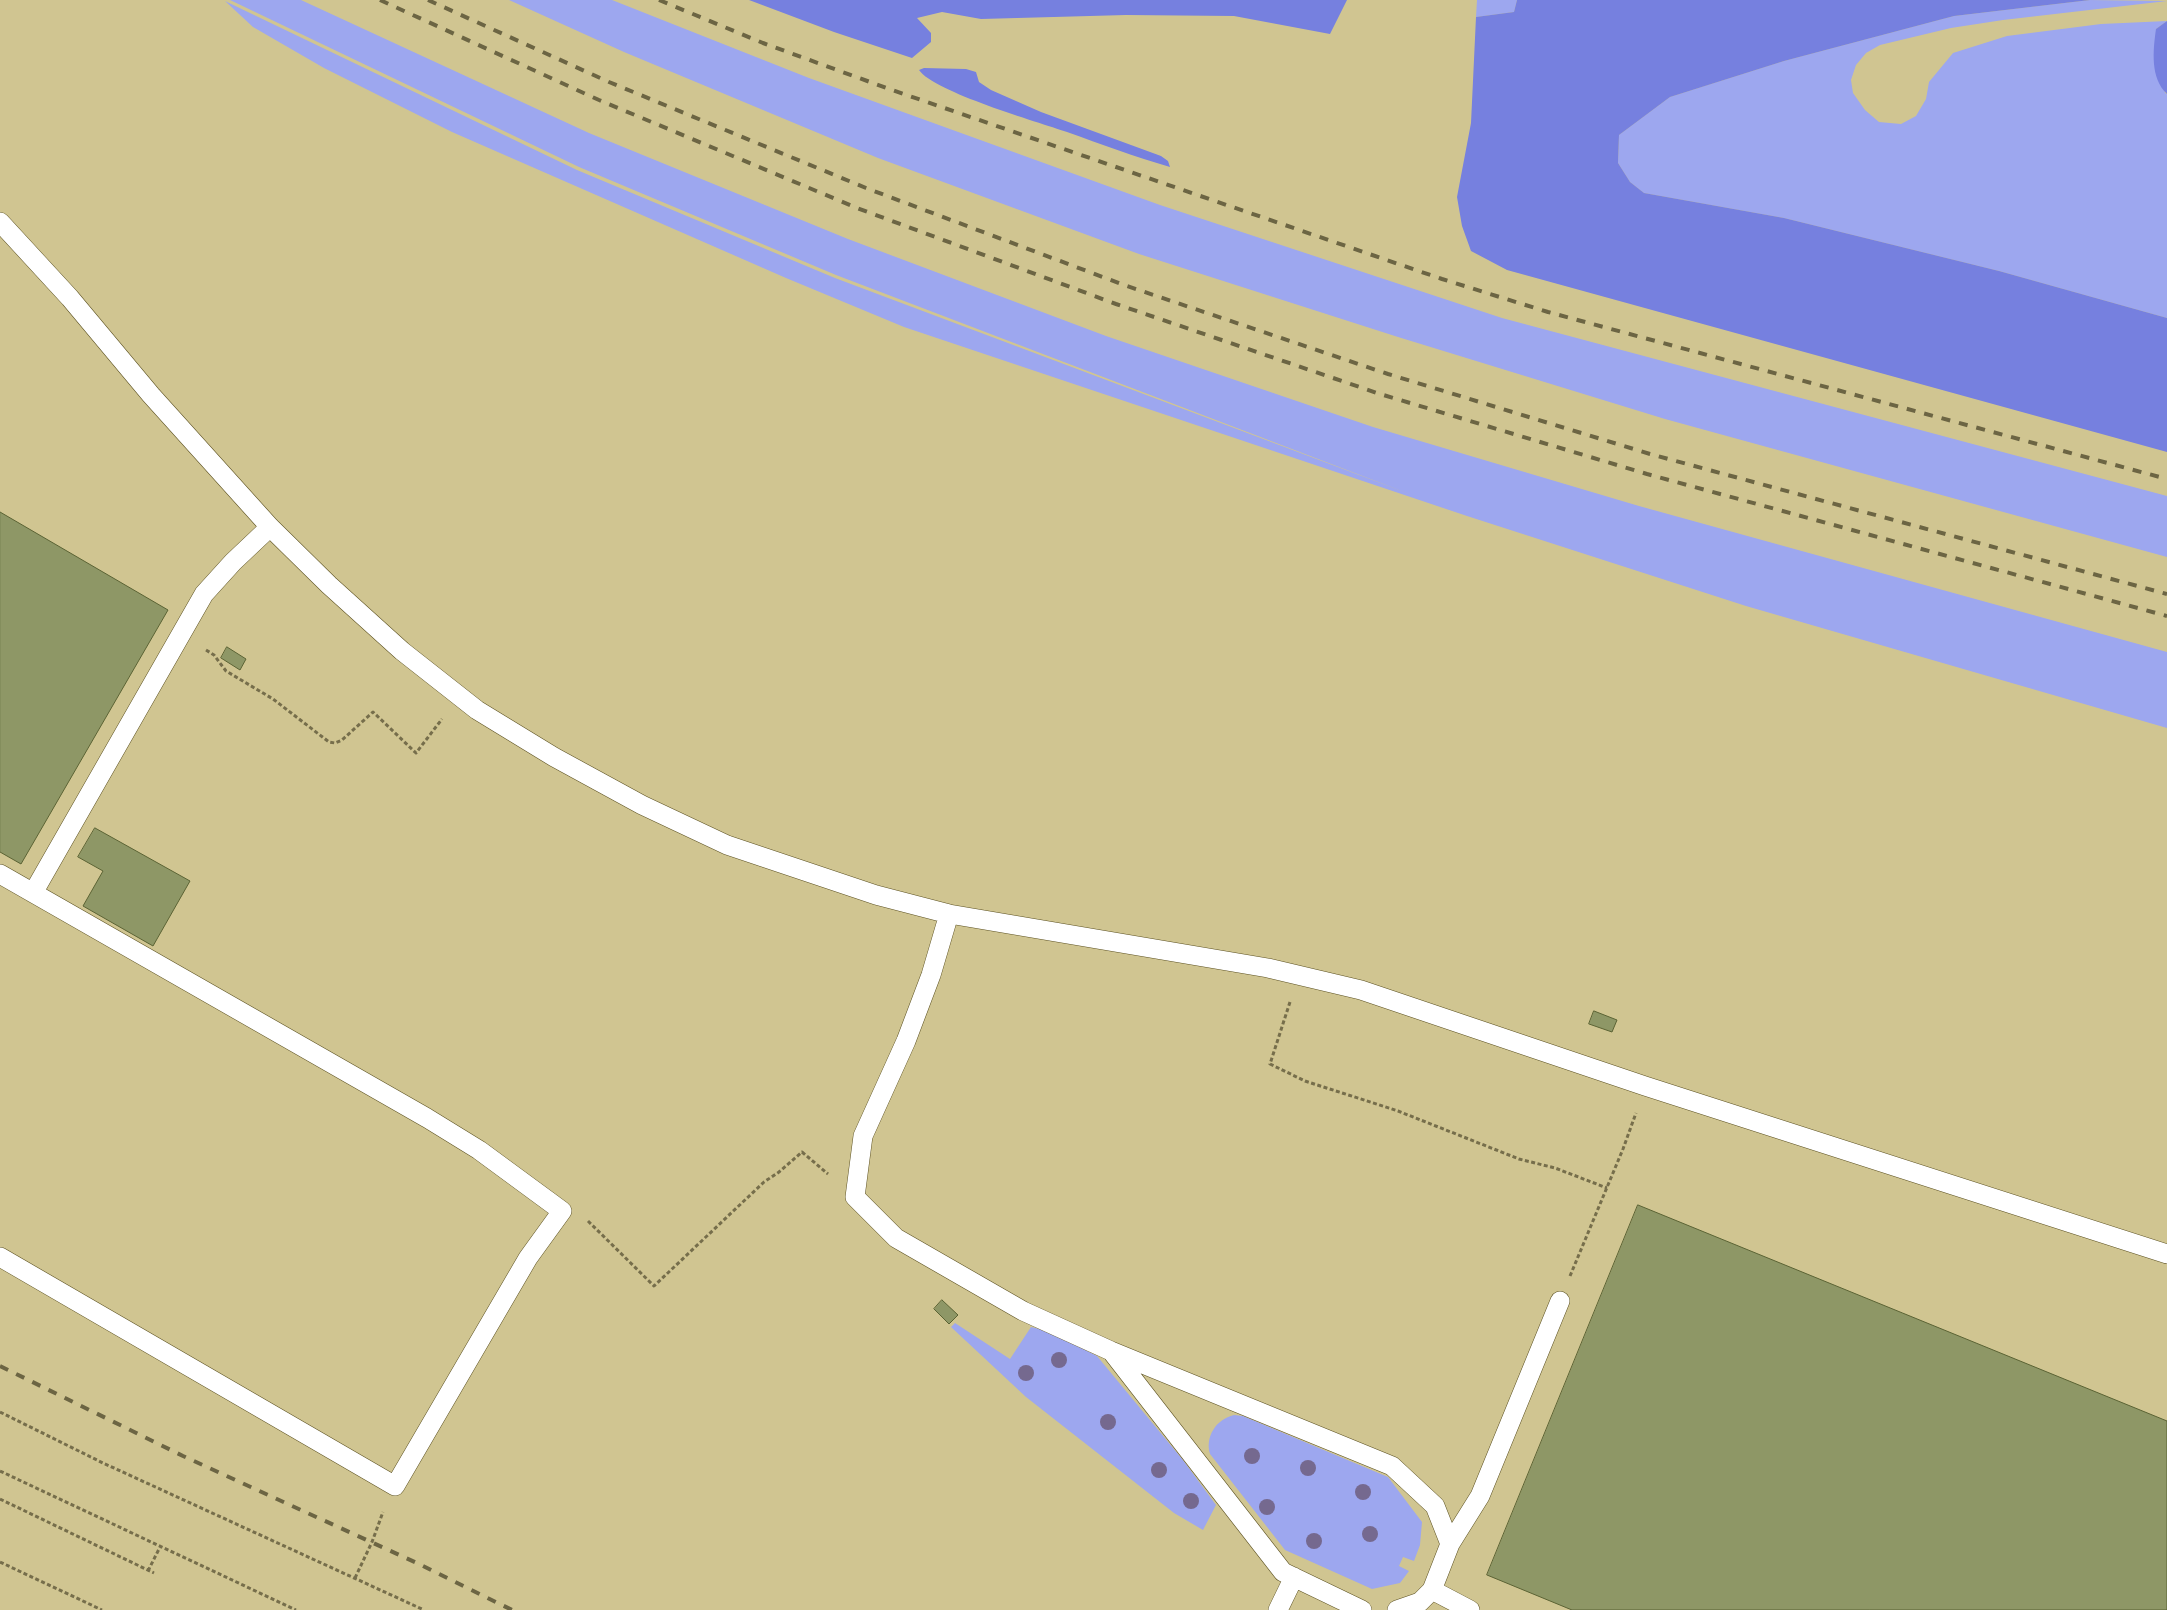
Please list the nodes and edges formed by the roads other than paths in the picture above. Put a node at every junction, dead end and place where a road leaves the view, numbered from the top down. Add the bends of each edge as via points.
1 (0, 222) edge
2 (270, 527) junction
3 (0, 874) edge
4 (33, 893) junction
5 (949, 914) junction
6 (2167, 1254) edge
7 (0, 1257) edge
8 (1560, 1300) road end
9 (1111, 1351) junction
10 (1450, 1544) junction
11 (1294, 1577) junction
12 (1432, 1590) junction
13 (1278, 1610) edge
14 (1362, 1610) edge
15 (1397, 1610) edge
16 (1470, 1610) edge

1 - 2 lane
2 - 4 lane via 204,594
2 - 5 lane via 395,645 458,696 554,758 727,845 876,895
3 - 4 lane
4 - 7 lane via 427,1118 479,1150 562,1211 528,1258 395,1486
5 - 6 lane via 1178,951 1361,990 1645,1086
5 - 9 lane via 931,975 906,1041 863,1136 855,1196 896,1238 941,1266 1023,1311
8 - 10 lane via 1480,1496
9 - 10 lane via 1392,1466 1435,1506
9 - 11 lane via 1283,1572
10 - 12 lane
11 - 13 lane
11 - 14 lane
12 - 15 lane via 1420,1602
12 - 16 lane

